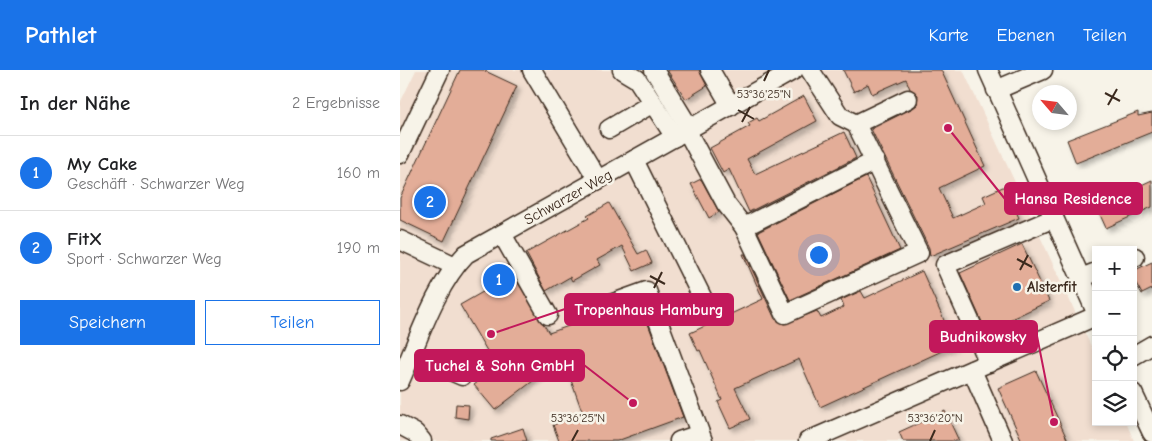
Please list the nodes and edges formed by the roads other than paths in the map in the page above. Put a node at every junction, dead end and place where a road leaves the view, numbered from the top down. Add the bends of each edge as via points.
1 (440, 70) edge
2 (532, 70) edge
3 (622, 70) edge
4 (654, 70) edge
5 (710, 70) edge
6 (794, 70) edge
7 (810, 70) edge
8 (988, 70) edge
9 (1043, 70) edge
10 (996, 90) junction
11 (908, 99) dead end
12 (653, 104) junction
13 (731, 106) junction
14 (856, 124) junction
15 (406, 128) edge
16 (609, 129) dead end
17 (684, 132) junction
18 (400, 154) edge
19 (634, 160) junction
20 (875, 161) junction
21 (598, 180) junction
22 (1054, 218) junction
23 (744, 227) junction
24 (502, 234) junction
25 (400, 240) edge
26 (455, 266) junction
27 (1088, 275) edge
28 (1092, 294) edge
29 (703, 300) dead end
30 (608, 306) dead end
31 (548, 315) dead end
32 (1092, 318) edge
33 (1152, 345) edge
34 (412, 354) junction
35 (1137, 354) edge
36 (989, 363) junction
37 (972, 370) junction
38 (462, 376) dead end
39 (400, 381) edge
40 (1137, 401) edge
41 (400, 425) edge
42 (1152, 433) edge
43 (701, 438) edge
44 (422, 441) edge
45 (679, 441) edge
46 (808, 441) edge
47 (1003, 441) edge

1 - 15 street
2 - 21 street
3 - 12 street via 637,78
4 - 17 street
5 - 13 street
6 - 13 street, Schwarzer Weg
7 - 14 street via 840,116
8 - 10 street
9 - 10 street
10 - 22 street
11 - 14 street
12 - 16 street
12 - 17 street
13 - 17 street, Schwarzer Weg
14 - 20 street
15 - 18 street
17 - 19 street, Schwarzer Weg
17 - 23 street via 726,204
19 - 21 street, Schwarzer Weg
19 - 29 street
20 - 23 street
20 - 23 street via 919,253 785,314
21 - 24 street, Schwarzer Weg
22 - 27 street
22 - 36 street via 945,265
24 - 26 street, Schwarzer Weg via 466,254
24 - 31 street
25 - 26 street
26 - 34 street, Schwarzer Weg
27 - 28 street
30 - 43 street via 647,291
32 - 36 street
33 - 35 street
34 - 38 street
34 - 39 street, Schwarzer Weg
36 - 37 street
37 - 46 street
37 - 47 street
40 - 42 street
41 - 44 street
43 - 45 street

